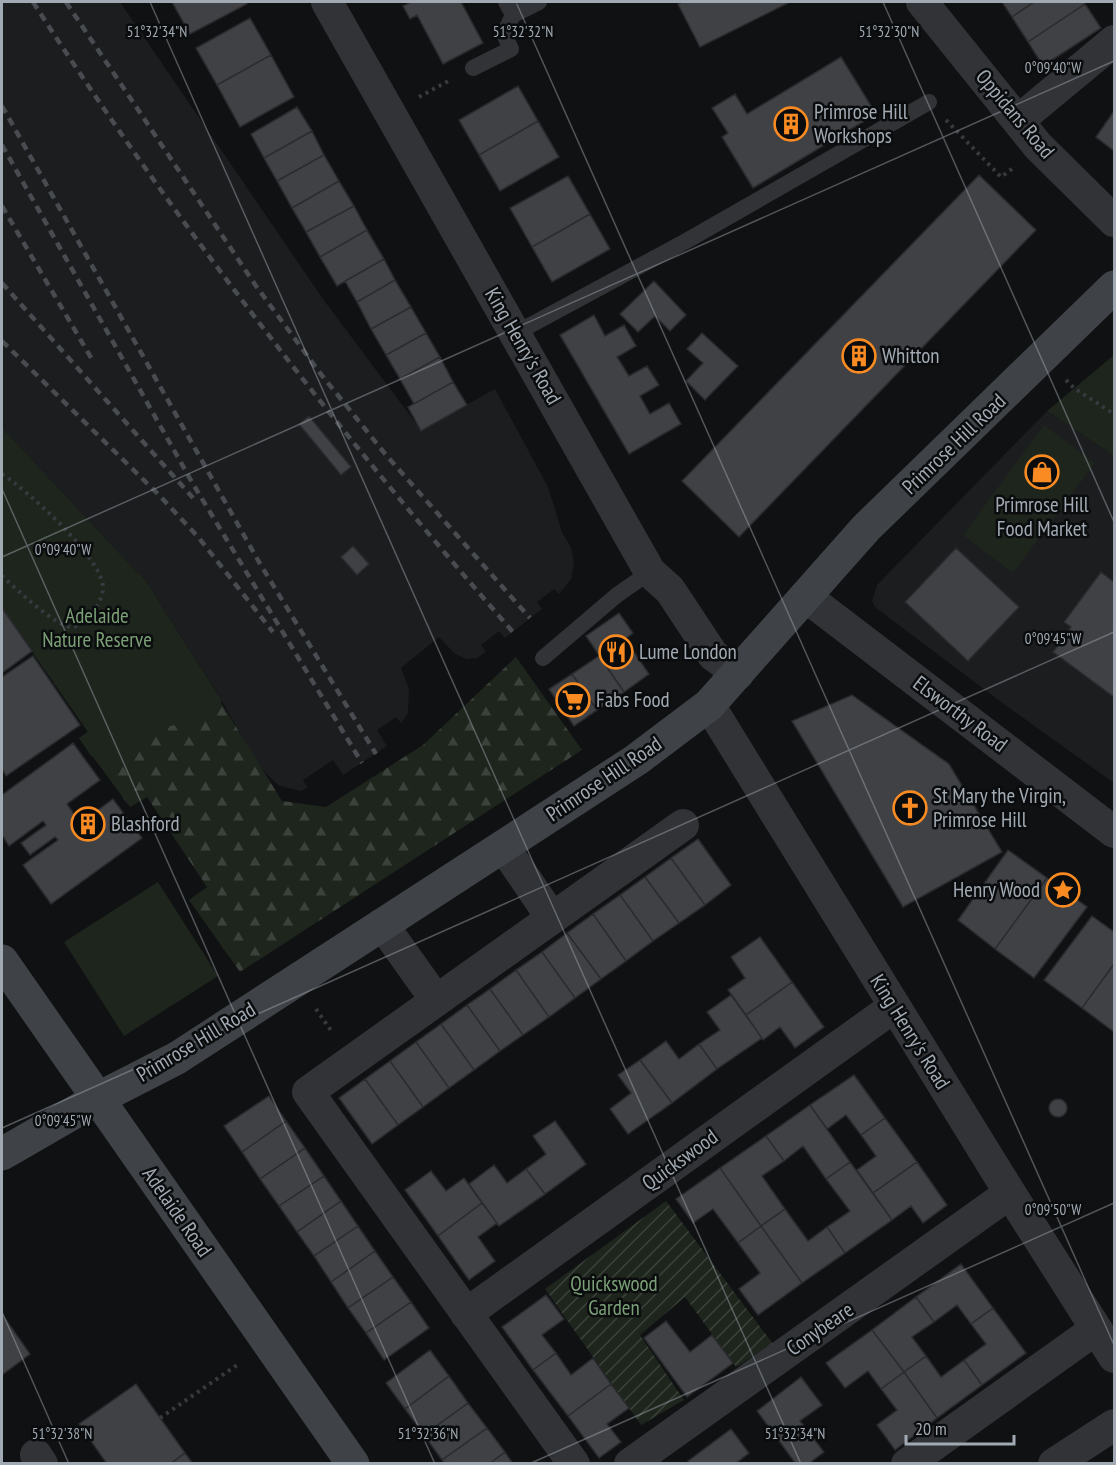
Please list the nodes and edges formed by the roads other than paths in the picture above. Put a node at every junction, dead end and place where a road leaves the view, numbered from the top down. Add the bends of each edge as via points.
1 (327, 2) edge
2 (538, 2) edge
3 (922, 2) edge
4 (510, 8) edge
5 (1114, 41) edge
6 (473, 68) dead end
7 (929, 102) road end
8 (1019, 120) junction
9 (1114, 221) edge
10 (1114, 287) edge
11 (516, 333) junction
12 (650, 572) junction
13 (805, 596) junction
14 (543, 658) dead end
15 (738, 674) junction
16 (709, 705) junction
17 (683, 825) dead end
18 (1114, 832) edge
19 (503, 846) junction
20 (552, 918) junction
21 (382, 924) junction
22 (2, 961) edge
23 (435, 1000) junction
24 (895, 1006) junction
25 (99, 1098) junction
26 (2, 1154) edge
27 (1010, 1193) junction
28 (466, 1314) junction
29 (1096, 1329) junction
30 (1114, 1357) edge
31 (1114, 1425) edge
32 (353, 1464) edge
33 (574, 1464) edge
34 (630, 1464) edge
35 (907, 1464) edge
36 (1054, 1464) edge

1 - 11 street, King Henry's Road
2 - 4 lane
3 - 8 street, Oppidans Road
4 - 6 lane via 504,34 511,49
5 - 8 street
7 - 11 lane
8 - 9 street, Oppidans Road via 1038,146
10 - 13 street, Primrose Hill Road via 867,528
11 - 12 street, King Henry's Road
12 - 14 lane
12 - 15 street, King Henry's Road via 670,590 713,655
13 - 15 street, Primrose Hill Road
13 - 18 street, Elsworthy Road
15 - 16 street, Primrose Hill Road
16 - 19 street, Primrose Hill Road via 636,760
16 - 24 street, King Henry's Road
17 - 20 street
19 - 20 street
19 - 21 street, Primrose Hill Road
20 - 23 street
21 - 23 street
21 - 25 street, Primrose Hill Road via 161,1068
22 - 25 street, Adelaide Road
23 - 28 street via 308,1092
24 - 27 street, King Henry's Road
24 - 28 street, Quickswood
25 - 26 street, Primrose Hill Road
25 - 32 street, Adelaide Road
27 - 29 street, King Henry's Road
27 - 34 street, Conybeare
28 - 33 street
29 - 30 street, King Henry's Road
29 - 35 street
31 - 36 street

